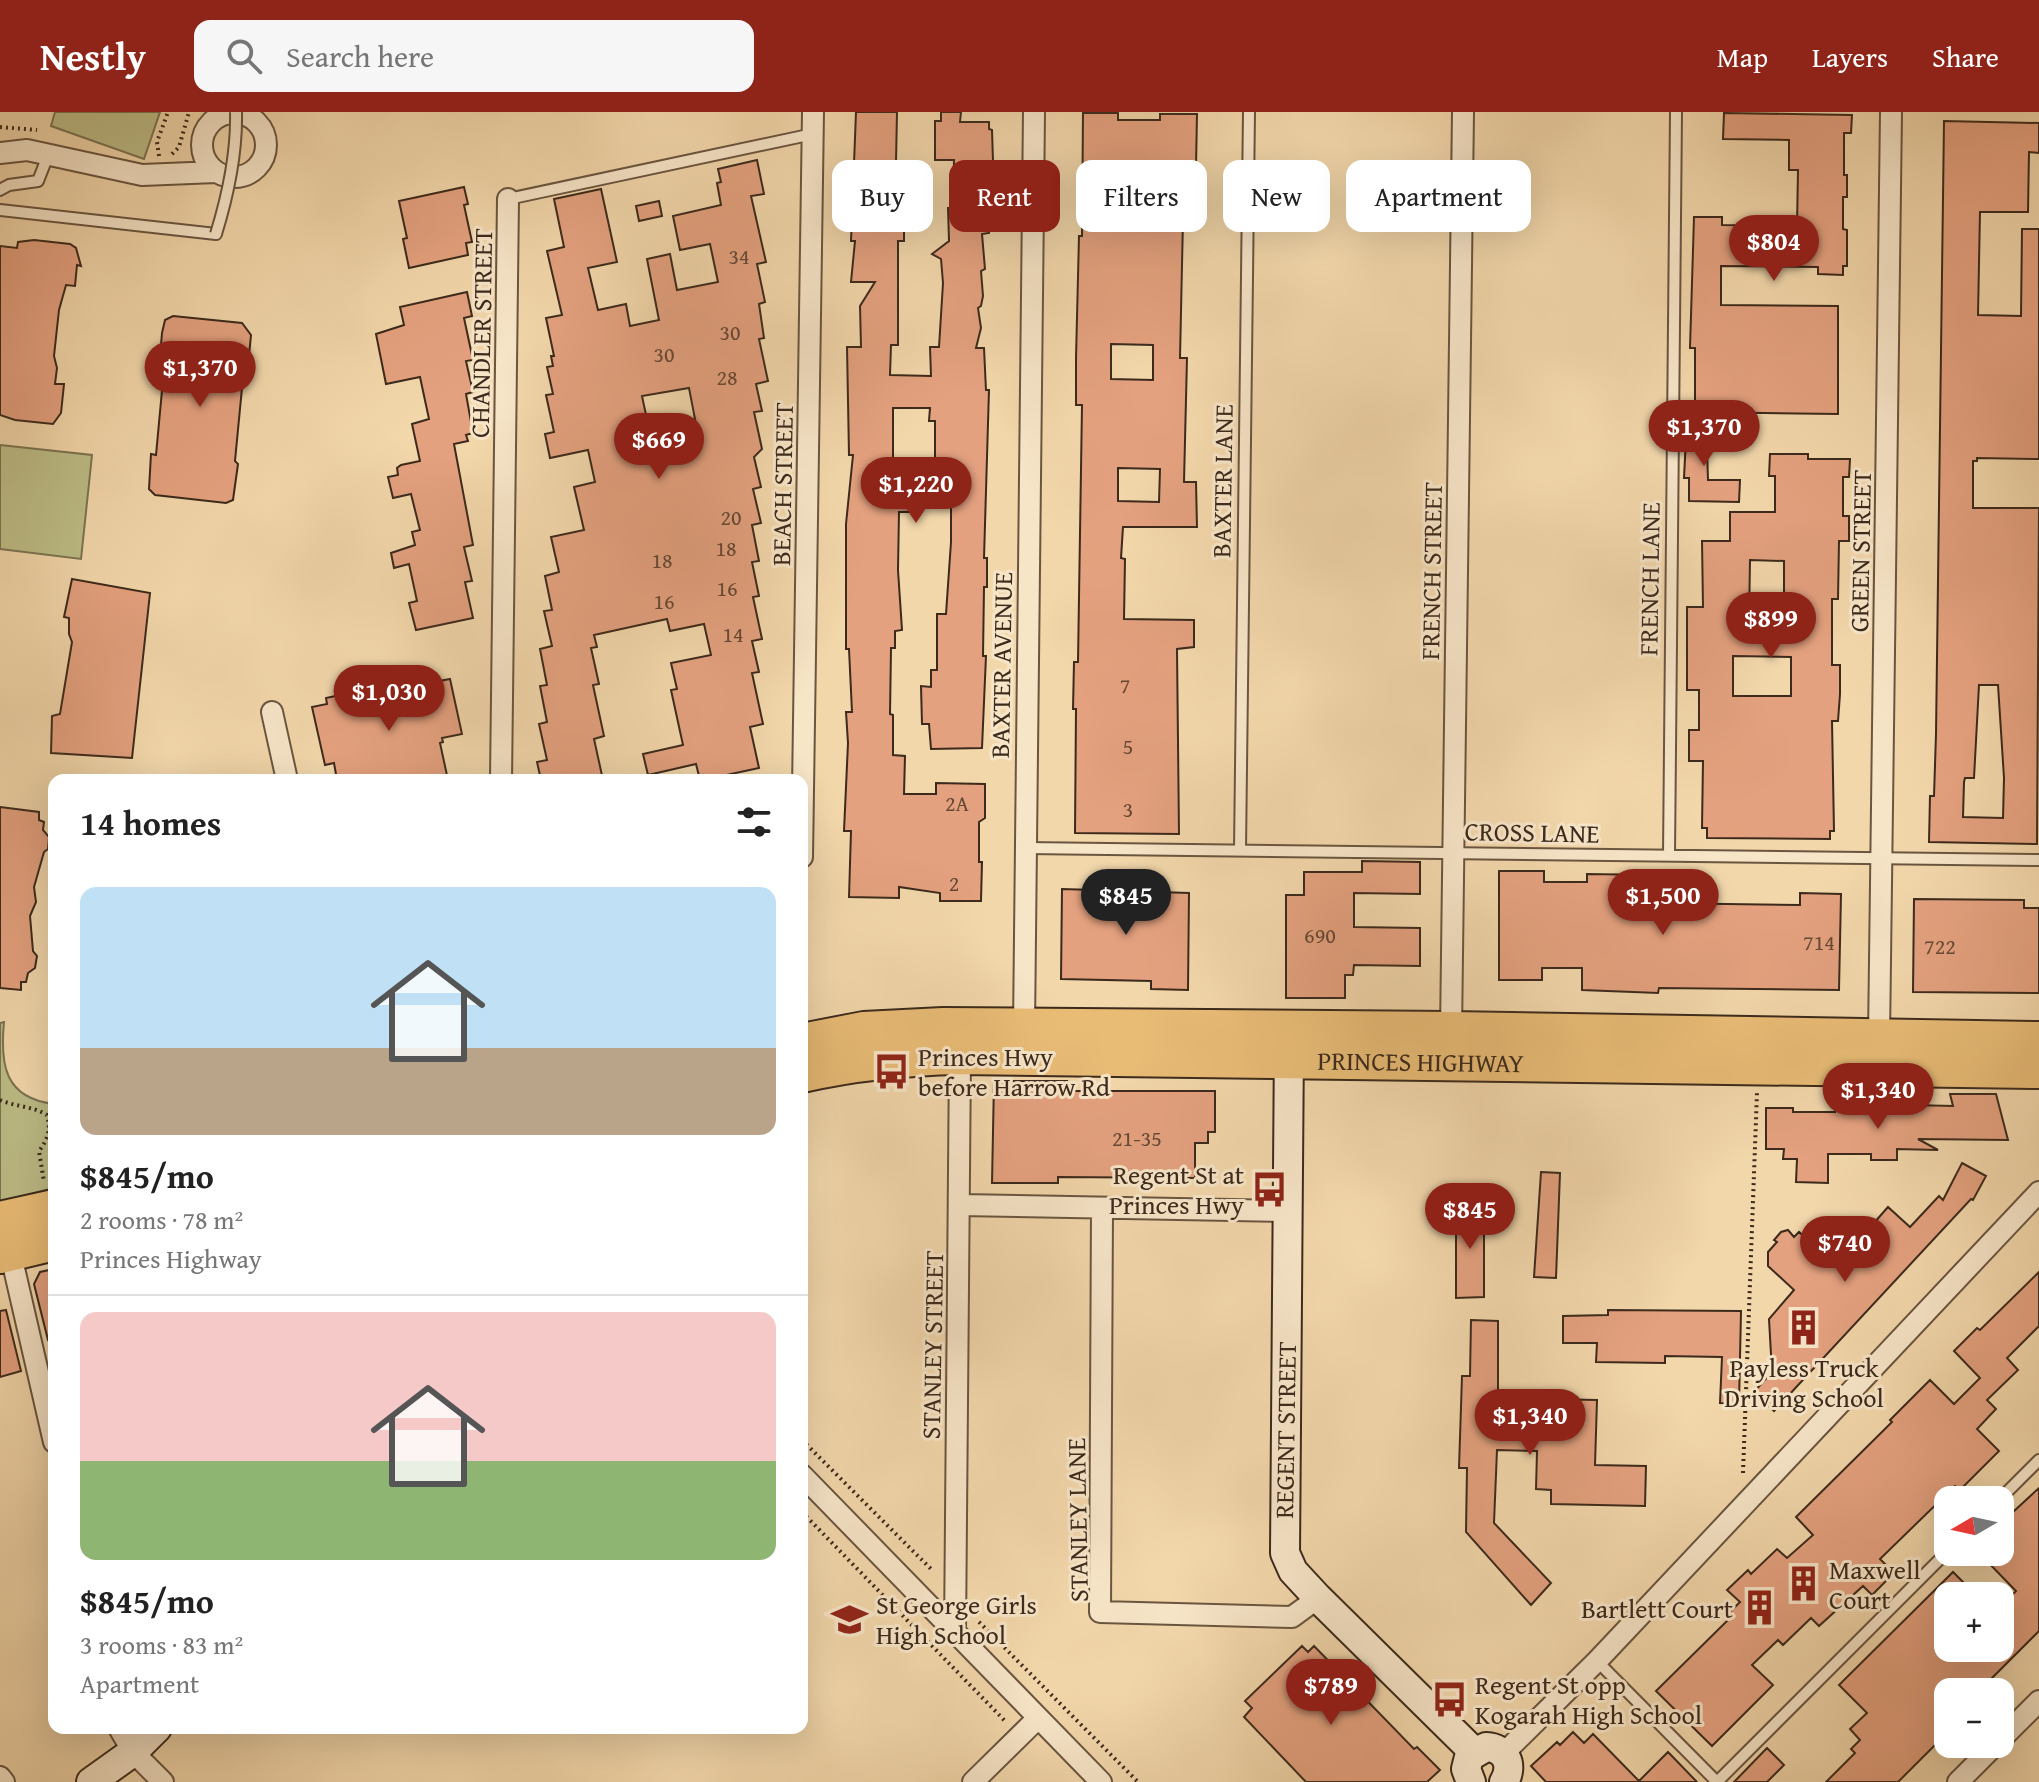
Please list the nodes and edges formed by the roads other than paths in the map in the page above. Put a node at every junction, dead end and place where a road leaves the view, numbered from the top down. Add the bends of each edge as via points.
1 (813, 112) edge
2 (1034, 112) edge
3 (1249, 112) edge
4 (1463, 112) edge
5 (1676, 112) edge
6 (1891, 112) edge
7 (223, 114) edge
8 (258, 119) edge
9 (813, 134) junction
10 (48, 143) junction
11 (202, 148) junction
12 (0, 153) edge
13 (160, 164) junction
14 (216, 172) junction
15 (0, 190) edge
16 (508, 199) joint
17 (0, 210) edge
18 (272, 712) dead end
19 (286, 774) edge
20 (501, 774) edge
21 (803, 774) edge
22 (1025, 848) junction
23 (1240, 850) junction
24 (1453, 853) junction
25 (1669, 855) junction
26 (1882, 858) junction
27 (2039, 860) edge
28 (1024, 1027) junction
29 (1451, 1031) junction
30 (1879, 1038) junction
31 (2039, 1041) edge
32 (808, 1042) edge
33 (1289, 1045) junction
34 (960, 1055) junction
35 (2039, 1069) edge
36 (808, 1072) edge
37 (2039, 1192) edge
38 (48, 1198) edge
39 (960, 1205) junction
40 (1102, 1208) junction
41 (1288, 1211) junction
42 (48, 1241) edge
43 (3, 1242) edge
44 (48, 1418) edge
45 (2039, 1460) edge
46 (808, 1481) edge
47 (2013, 1486) edge
48 (1934, 1565) edge
49 (1318, 1598) junction
50 (955, 1634) junction
51 (1597, 1661) junction
52 (2039, 1701) edge
53 (1037, 1719) junction
54 (2014, 1726) edge
55 (126, 1740) edge
56 (1474, 1752) junction
57 (1504, 1753) junction
58 (1982, 1758) edge
59 (0, 1777) edge
60 (4, 1782) edge
61 (91, 1782) edge
62 (163, 1782) edge
63 (973, 1782) edge
64 (1101, 1782) edge
65 (1470, 1782) edge
66 (1504, 1782) edge
67 (1717, 1782) edge
68 (1958, 1782) edge

1 - 9 street, BEACH STREET
2 - 22 street, BAXTER AVENUE
3 - 23 lane, BAXTER LANE
4 - 24 street, FRENCH STREET
5 - 25 lane, FRENCH LANE
6 - 26 street, GREEN STREET
7 - 8 street
7 - 11 street via 205,131
7 - 17 lane, bridge via 236,143 216,234
8 - 14 street via 266,145 260,165 243,177
9 - 16 lane, CHANDLER STREET
9 - 21 street, BEACH STREET
10 - 12 street
10 - 13 street via 121,172 155,175
10 - 15 lane via 38,181
11 - 13 street
11 - 14 street
13 - 14 street via 194,175
16 - 20 street, CHANDLER STREET
18 - 19 street
22 - 23 lane, CROSS LANE
22 - 28 street, BAXTER AVENUE
23 - 24 lane, CROSS LANE
24 - 25 lane, CROSS LANE
24 - 29 street, FRENCH STREET
25 - 26 lane, CROSS LANE
26 - 27 lane, CROSS LANE
26 - 30 street, GREEN STREET
28 - 32 highway, PRINCES HIGHWAY via 888,1029
28 - 33 highway, PRINCES HIGHWAY
29 - 30 highway, PRINCES HIGHWAY
29 - 33 highway, PRINCES HIGHWAY
30 - 31 highway, PRINCES HIGHWAY
33 - 34 highway, PRINCES HIGHWAY
33 - 35 highway, PRINCES HIGHWAY
33 - 41 main road, REGENT STREET
34 - 36 highway, PRINCES HIGHWAY via 903,1056
34 - 39 street, STANLEY STREET
37 - 51 street
38 - 43 highway
39 - 40 street
39 - 50 street, STANLEY STREET
40 - 41 street
40 - 49 street, STANLEY LANE via 1100,1612 1292,1617
41 - 49 main road, REGENT STREET via 1284,1545 1293,1571
42 - 43 highway
43 - 44 street
45 - 47 lane
46 - 50 street
48 - 67 lane
49 - 56 main road, REGENT STREET
50 - 53 street
51 - 57 street
51 - 67 lane
52 - 54 street
53 - 63 street
53 - 64 street
55 - 61 main road
55 - 62 street
56 - 57 main road via 1486,1747
56 - 65 main road via 1466,1769
57 - 66 main road via 1509,1766
58 - 68 street
59 - 60 street

